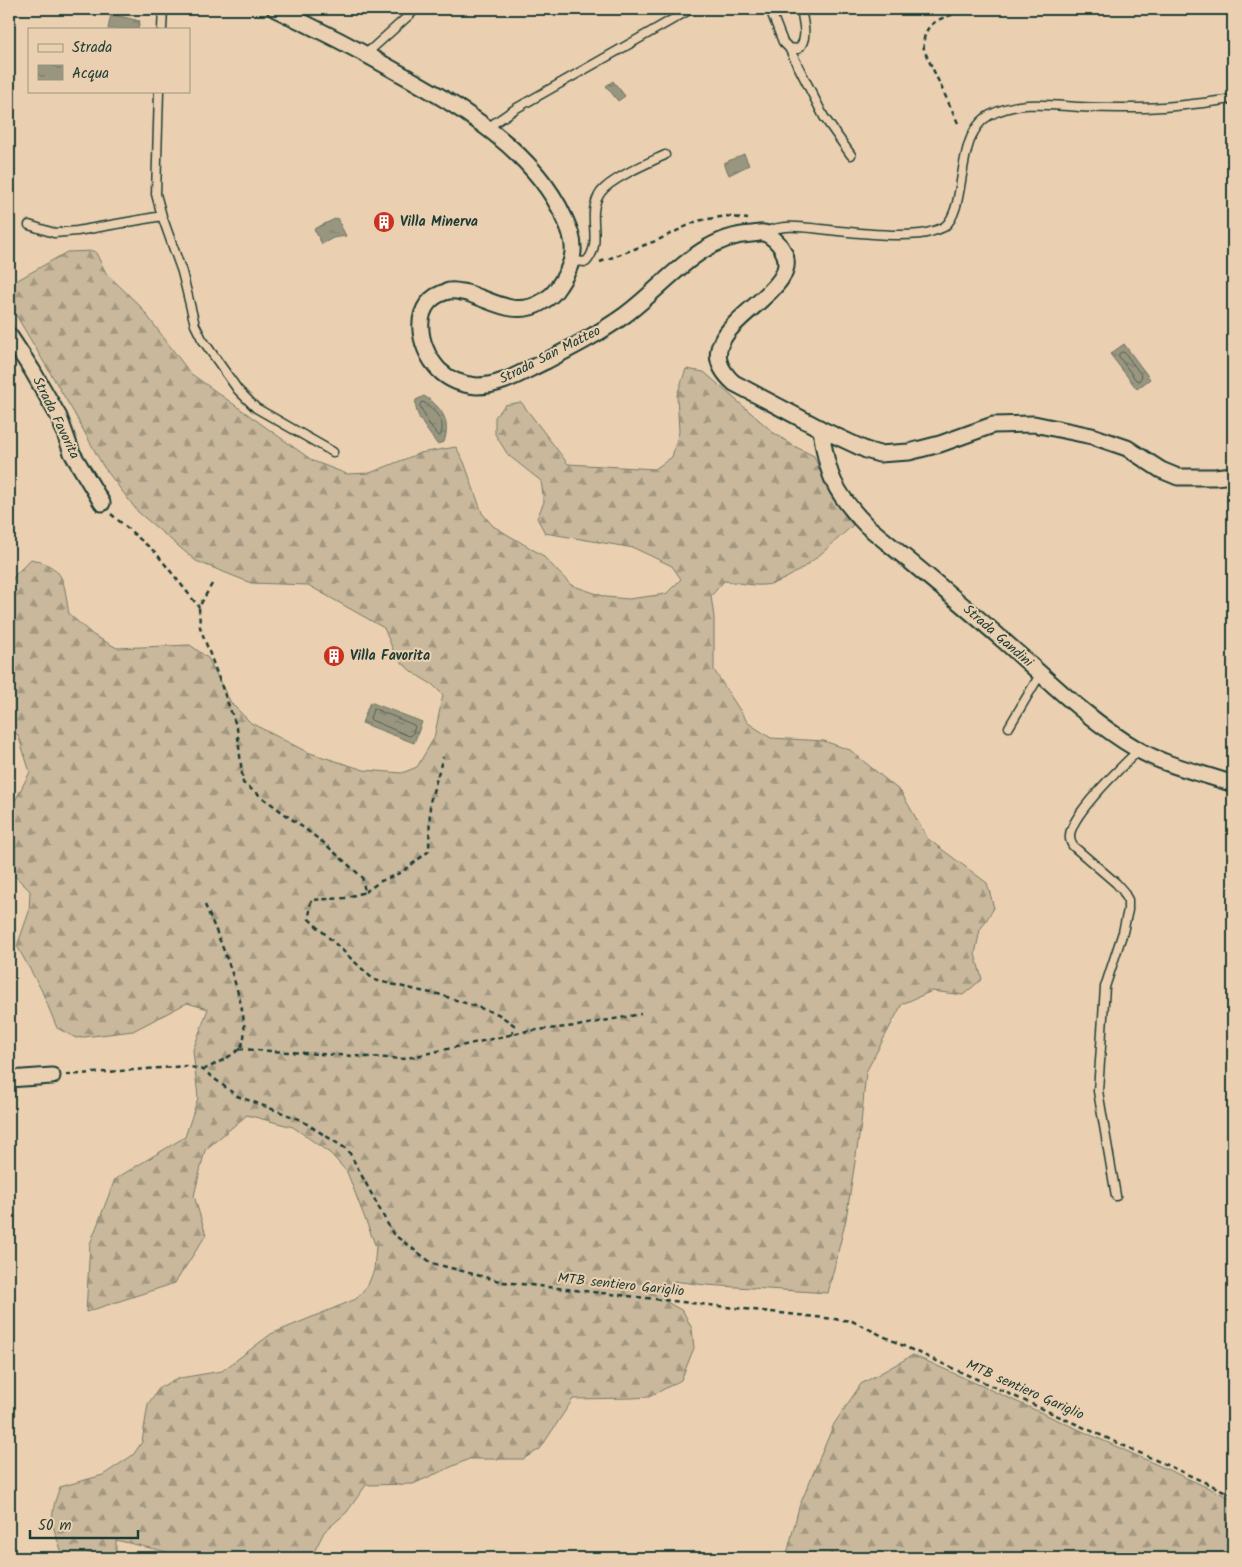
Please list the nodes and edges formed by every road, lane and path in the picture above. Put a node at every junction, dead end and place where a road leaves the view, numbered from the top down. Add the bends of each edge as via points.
1 (164, 9) edge
2 (275, 9) edge
3 (416, 9) edge
4 (691, 9) edge
5 (770, 9) edge
6 (801, 9) edge
7 (972, 9) edge
8 (162, 28) edge
9 (789, 48) junction
10 (366, 54) junction
11 (159, 92) edge
12 (1233, 99) edge
13 (958, 123) dead end
14 (487, 128) junction
15 (665, 155) dead end
16 (851, 155) dead end
17 (162, 216) junction
18 (29, 225) dead end
19 (764, 233) junction
20 (579, 262) junction
21 (9, 335) edge
22 (821, 429) junction
23 (333, 452) dead end
24 (1233, 475) edge
25 (102, 503) joint
26 (212, 584) dead end
27 (199, 607) junction
28 (1041, 673) junction
29 (1009, 727) dead end
30 (1138, 750) junction
31 (443, 757) dead end
32 (1233, 784) edge
33 (365, 892) junction
34 (205, 905) dead end
35 (640, 1014) dead end
36 (512, 1035) junction
37 (239, 1049) junction
38 (203, 1070) junction
39 (52, 1076) joint
40 (9, 1080) edge
41 (1116, 1196) dead end
42 (1233, 1496) edge

1 - 8 lane
2 - 10 street, Strada San Matteo
3 - 10 lane
4 - 14 lane
5 - 9 lane via 783,42
6 - 9 lane via 805,39 798,49
7 - 13 path via 936,21 924,33 923,40 924,50
9 - 16 lane via 824,116
10 - 14 street, Strada San Matteo via 446,99
11 - 17 lane via 156,194
12 - 19 lane via 1141,108 1028,104 1009,107 979,123 964,159 956,206 944,227 910,235 784,227
14 - 20 street, Strada San Matteo via 523,160 557,201
15 - 20 lane via 602,190 593,214 595,246 592,255
17 - 18 lane via 77,231 54,232
17 - 23 lane via 182,272 195,325 238,390 256,408
19 - 20 path via 760,221 726,216 697,220 658,240 600,262
19 - 20 street, Strada San Matteo via 744,234 713,244 627,314 593,336 499,382 482,386 456,382 426,354 419,324 426,306 435,298 448,291 459,291 509,309 523,310 552,295
19 - 22 street via 782,248 786,258 785,271 772,290 726,334 719,355 721,366 734,383
21 - 25 street, Strada Favorita via 59,417 72,453
22 - 24 street via 866,450 890,454 940,444 994,425 1034,424 1092,436 1127,448 1178,477
22 - 28 street, Strada Gandini via 829,472 839,494 851,509
25 - 27 path via 113,517 156,553
26 - 27 path
27 - 33 path via 200,627 237,728 243,783 356,871 362,877
28 - 29 lane
28 - 30 street, Strada Gandini via 1111,732
30 - 32 street, Strada Gandini
30 - 41 lane via 1089,803 1070,835 1073,846 1116,883 1128,900 1123,932 1106,987 1098,1091
31 - 33 path via 430,802 429,851 402,872
33 - 36 path via 345,898 311,900 309,919 374,980 438,994 498,1014 514,1024
34 - 37 path via 242,1008 245,1039
35 - 36 path
36 - 37 path via 403,1059
37 - 38 path
38 - 39 path, MTB sentiero Gariglio via 187,1066
38 - 42 path, MTB sentiero Gariglio via 237,1096 299,1119 348,1150 393,1234 432,1263 503,1282 852,1321
39 - 40 street

